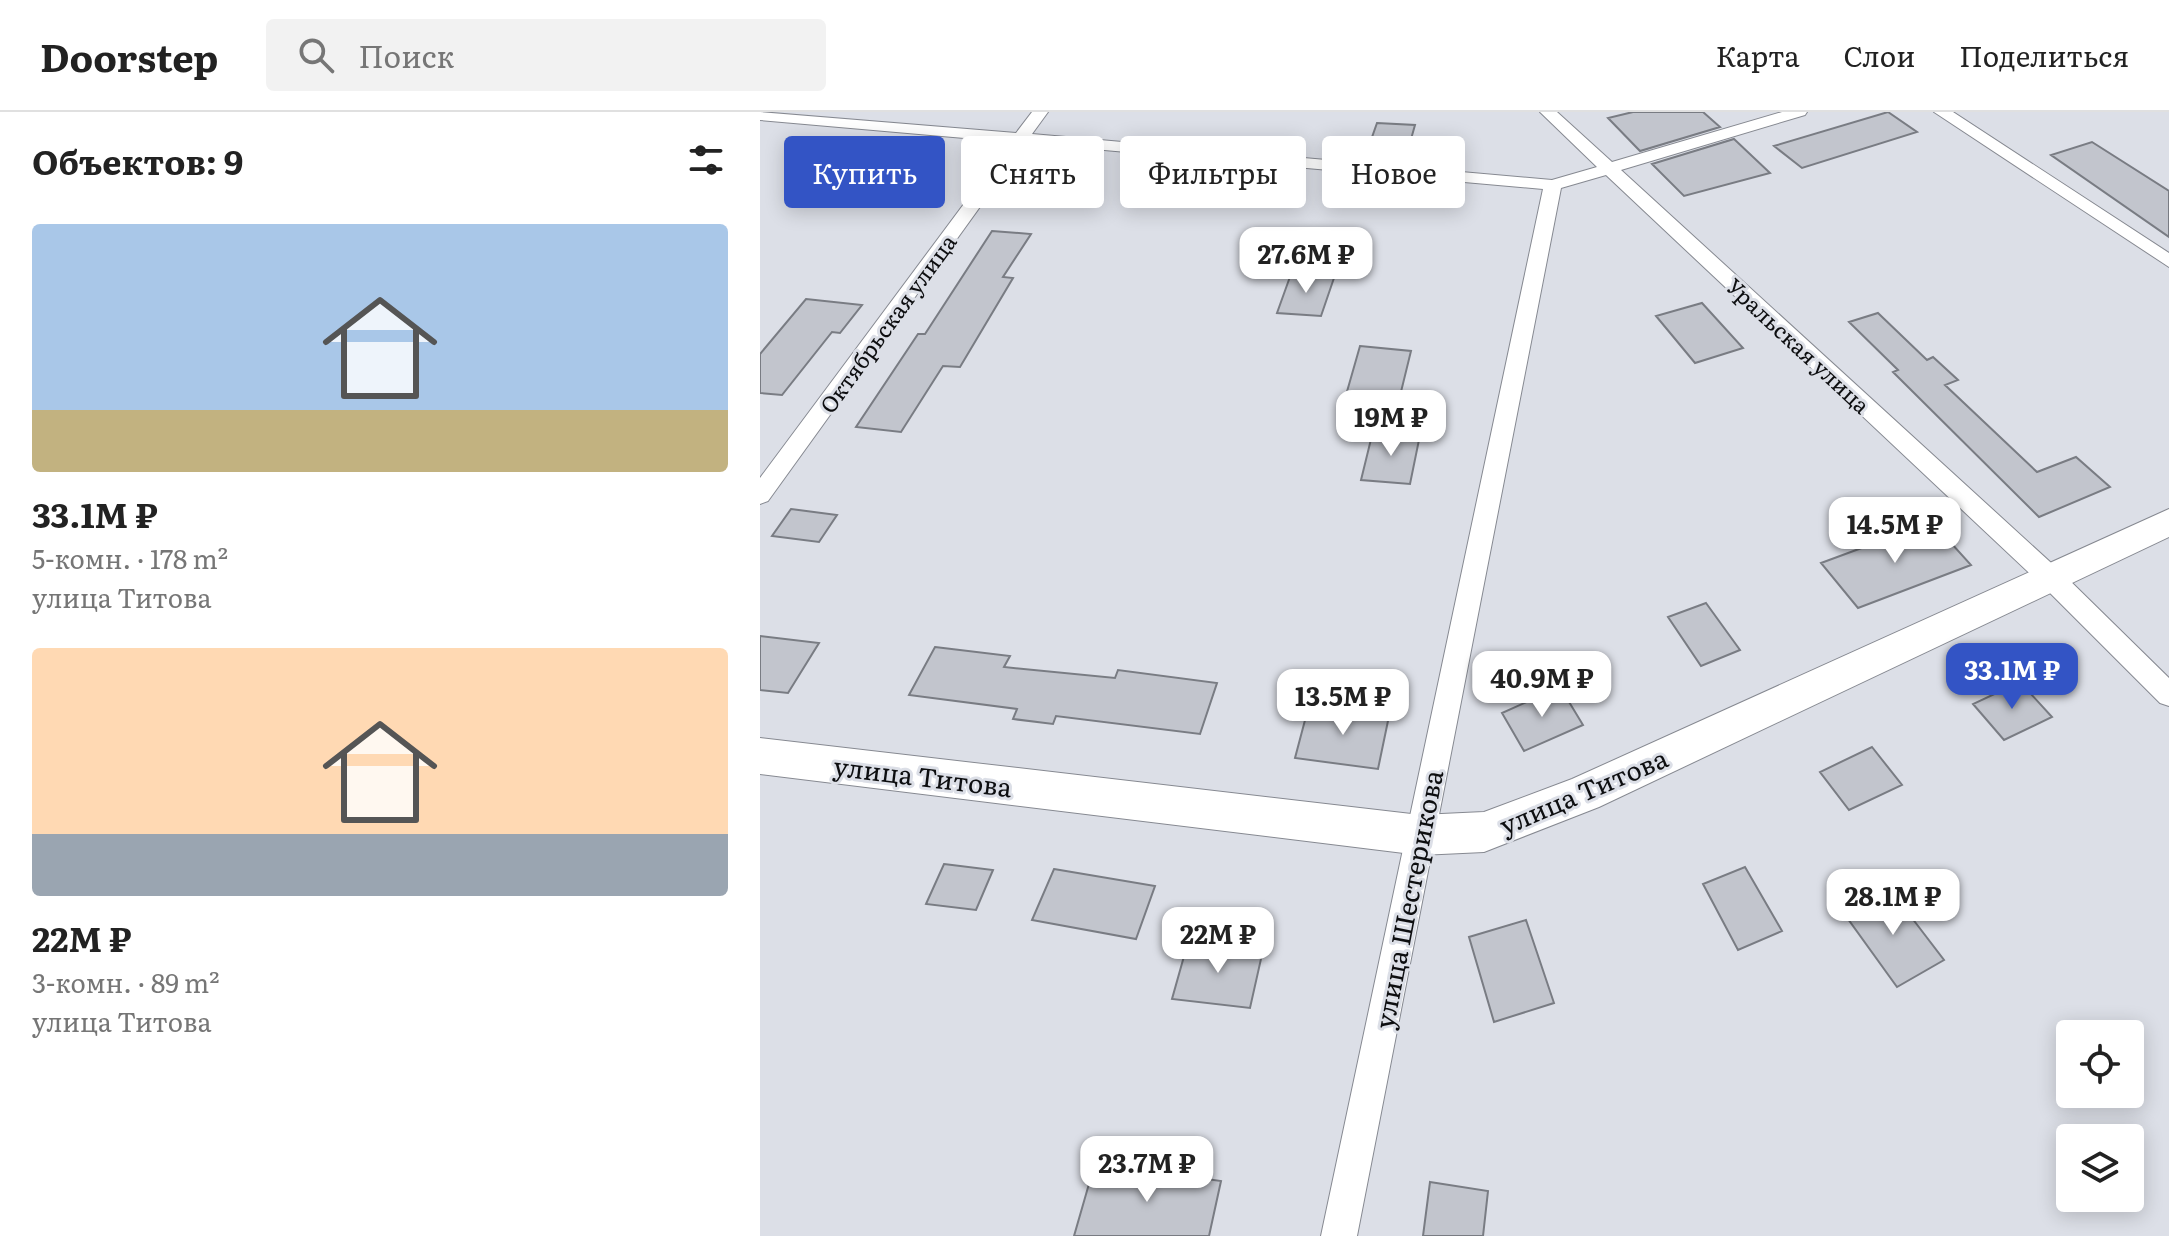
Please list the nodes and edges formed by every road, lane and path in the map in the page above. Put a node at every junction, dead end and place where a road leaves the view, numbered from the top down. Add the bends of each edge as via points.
1 (1040, 112) edge
2 (1548, 112) edge
3 (1799, 112) edge
4 (1942, 112) edge
5 (760, 115) edge
6 (1025, 136) joint
7 (1104, 143) edge
8 (1606, 167) junction
9 (1553, 185) junction
10 (972, 208) edge
11 (2169, 261) edge
12 (760, 495) edge
13 (2169, 522) edge
14 (2051, 578) junction
15 (2169, 695) edge
16 (760, 756) edge
17 (1420, 835) junction
18 (1339, 1236) edge

1 - 6 street, Октябрьская улица
2 - 8 street, Уральская улица
3 - 8 street
4 - 11 street
5 - 6 street
7 - 9 street
8 - 9 street
8 - 14 street, Уральская улица
9 - 17 street, улица Шестерикова
10 - 12 street, Октябрьская улица
13 - 14 street, улица Титова
14 - 15 street, Уральская улица
14 - 17 street, улица Титова via 1584,794 1484,832
16 - 17 street, улица Титова
17 - 18 street, улица Шестерикова

